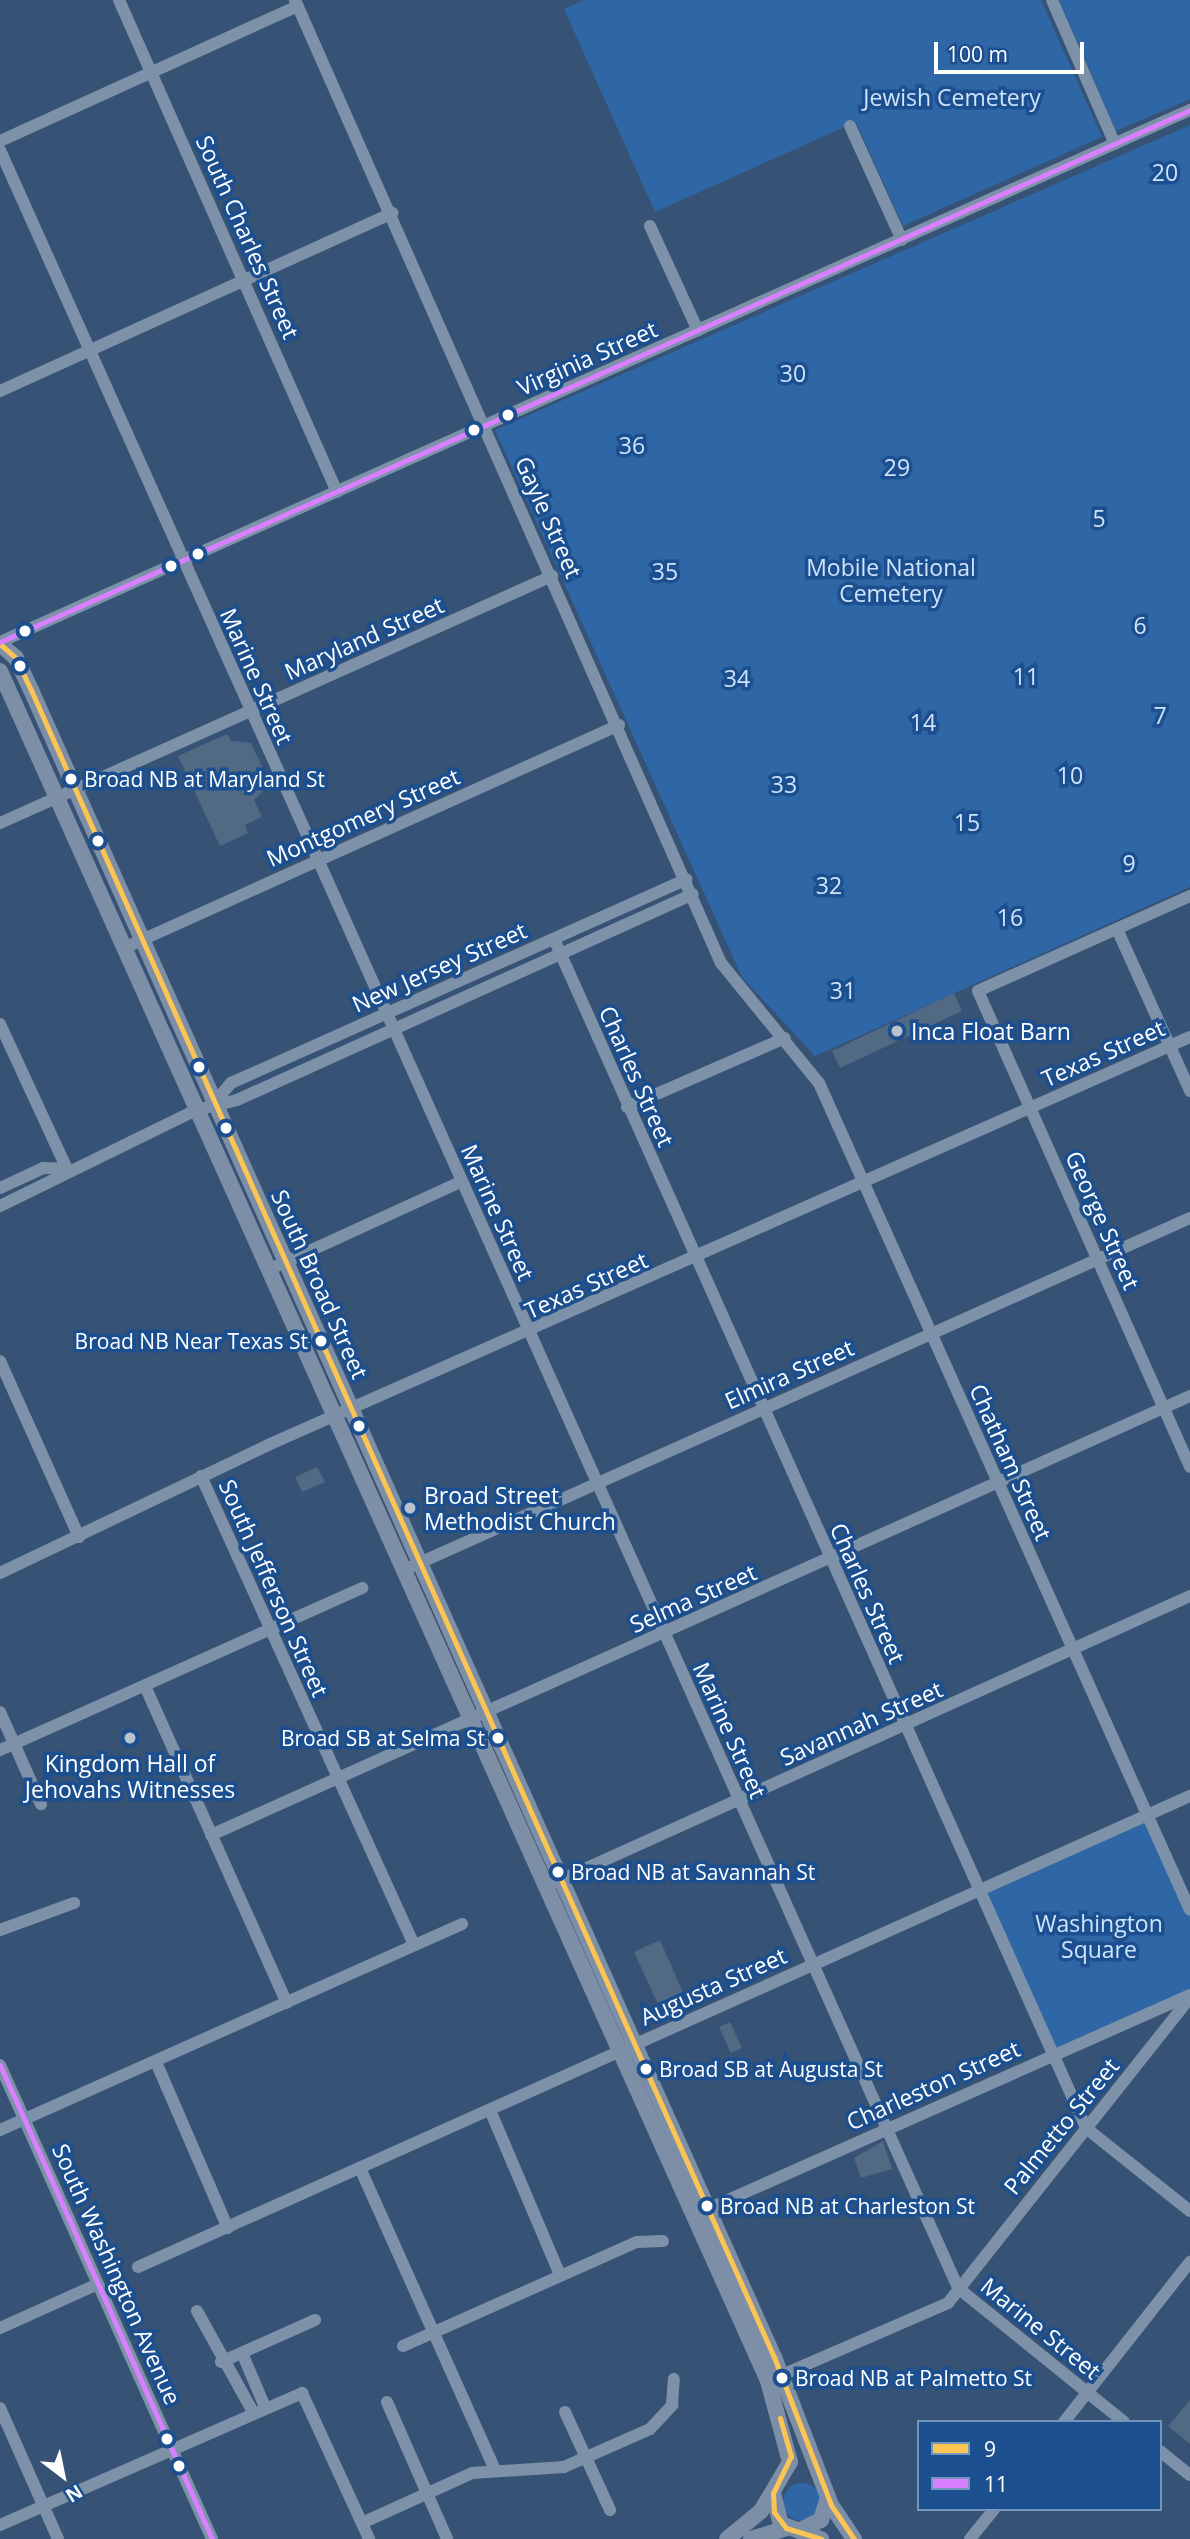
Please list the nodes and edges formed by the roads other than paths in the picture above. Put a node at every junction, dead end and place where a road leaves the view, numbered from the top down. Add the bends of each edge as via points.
1 (118, 0) edge
2 (1052, 0) edge
3 (296, 3) edge
4 (150, 73) junction
5 (1190, 110) edge
6 (850, 126) dead end
7 (0, 141) edge
8 (1115, 144) junction
9 (0, 150) edge
10 (392, 213) junction
11 (650, 226) dead end
12 (902, 240) junction
13 (245, 282) junction
14 (698, 331) junction
15 (89, 351) junction
16 (0, 391) edge
17 (486, 425) junction
18 (337, 492) junction
19 (183, 562) junction
20 (552, 576) junction
21 (0, 643) edge
22 (0, 671) edge
23 (250, 712) junction
24 (619, 725) junction
25 (75, 789) junction
26 (56, 797) junction
27 (0, 823) edge
28 (316, 861) junction
29 (686, 879) junction
30 (693, 894) junction
31 (1190, 896) edge
32 (1117, 929) junction
33 (554, 939) junction
34 (142, 940) junction
35 (124, 948) junction
36 (560, 954) junction
37 (385, 1014) junction
38 (0, 1024) edge
39 (393, 1031) junction
40 (1190, 1037) edge
41 (785, 1038) junction
42 (1170, 1046) junction
43 (1190, 1091) edge
44 (215, 1102) junction
45 (627, 1107) junction
46 (1030, 1108) junction
47 (196, 1110) junction
48 (66, 1169) junction
49 (462, 1181) junction
50 (864, 1182) junction
51 (0, 1188) edge
52 (256, 1196) junction
53 (239, 1203) junction
54 (0, 1206) edge
55 (1190, 1218) edge
56 (694, 1258) junction
57 (1097, 1259) junction
58 (286, 1261) junction
59 (268, 1270) junction
60 (530, 1333) junction
61 (931, 1333) junction
62 (0, 1361) edge
63 (1190, 1396) edge
64 (1164, 1408) junction
65 (762, 1409) junction
66 (344, 1415) junction
67 (1190, 1467) edge
68 (201, 1476) junction
69 (597, 1483) junction
70 (998, 1484) junction
71 (79, 1537) junction
72 (830, 1559) junction
73 (412, 1566) junction
74 (0, 1573) edge
75 (362, 1588) dead end
76 (1190, 1596) edge
77 (270, 1630) junction
78 (664, 1634) junction
79 (1073, 1650) junction
80 (145, 1686) junction
81 (0, 1712) edge
82 (479, 1716) junction
83 (906, 1726) junction
84 (14, 1744) junction
85 (0, 1750) edge
86 (337, 1780) junction
87 (1190, 1796) edge
88 (738, 1800) junction
89 (41, 1804) dead end
90 (1147, 1816) junction
91 (211, 1835) junction
92 (554, 1883) junction
93 (980, 1890) junction
94 (74, 1903) dead end
95 (1190, 1910) edge
96 (462, 1924) dead end
97 (0, 1930) edge
98 (414, 1945) junction
99 (811, 1965) junction
100 (1190, 1997) edge
101 (286, 2003) junction
102 (626, 2048) junction
103 (1053, 2055) junction
104 (156, 2062) junction
105 (0, 2065) edge
106 (490, 2109) junction
107 (24, 2119) junction
108 (1086, 2128) junction
109 (886, 2129) junction
110 (0, 2130) edge
111 (360, 2168) junction
112 (1190, 2211) edge
113 (700, 2212) junction
114 (228, 2228) junction
115 (663, 2241) dead end
116 (1190, 2262) edge
117 (138, 2267) dead end
118 (560, 2275) junction
119 (98, 2284) junction
120 (958, 2288) junction
121 (197, 2311) dead end
122 (315, 2320) dead end
123 (0, 2328) edge
124 (434, 2332) junction
125 (403, 2346) dead end
126 (242, 2353) junction
127 (221, 2362) junction
128 (782, 2375) junction
129 (674, 2379) dead end
130 (1087, 2393) junction
131 (387, 2402) dead end
132 (0, 2408) edge
133 (259, 2410) junction
134 (565, 2412) dead end
135 (1066, 2420) edge
136 (1121, 2420) edge
137 (172, 2448) junction
138 (1162, 2453) edge
139 (586, 2458) junction
140 (494, 2468) junction
141 (1190, 2475) edge
142 (777, 2487) junction
143 (825, 2492) junction
144 (427, 2493) junction
145 (43, 2506) junction
146 (610, 2510) dead end
147 (992, 2511) edge
148 (362, 2523) junction
149 (0, 2525) edge
150 (793, 2530) junction
151 (58, 2539) edge
152 (212, 2539) edge
153 (369, 2539) edge
154 (447, 2539) edge
155 (727, 2539) edge
156 (751, 2539) edge
157 (821, 2539) edge
158 (854, 2539) edge
159 (970, 2539) edge

1 - 4 street, South Charles Street
2 - 8 street
3 - 4 street
3 - 10 street, Gayle Street
4 - 7 street
4 - 13 street, South Charles Street
5 - 8 street, Virginia Street
6 - 12 street
8 - 12 street, Virginia Street
9 - 15 street, Marine Street
10 - 13 street
10 - 17 street, Gayle Street
11 - 14 street
12 - 14 street, Virginia Street
13 - 15 street
13 - 18 street, South Charles Street
14 - 17 street, Virginia Street
15 - 16 street
15 - 19 street, Marine Street
17 - 18 street, Virginia Street
17 - 20 street, Gayle Street
18 - 19 street, Virginia Street
19 - 21 street, Virginia Street
19 - 23 street, Marine Street
20 - 23 street, Maryland Street
20 - 24 street, Gayle Street
21 - 25 main road, South Broad Street via 16,658
22 - 26 main road
23 - 25 street, Maryland Street
23 - 28 street, Marine Street
24 - 28 street, Montgomery Street
24 - 29 street, Gayle Street
25 - 26 street, Maryland Street
25 - 34 main road, South Broad Street
26 - 27 street, Maryland Street
26 - 35 main road
28 - 34 street, Montgomery Street
28 - 37 street, Marine Street
29 - 30 street, Gayle Street
29 - 33 street, New Jersey Street
30 - 36 street, New Jersey Street
30 - 41 street, Gayle Street via 732,982
31 - 32 street
32 - 42 street
32 - 46 street, George Street via 978,991
33 - 36 street, Charles Street
33 - 37 street, New Jersey Street
34 - 35 street, Montgomery Street
34 - 44 main road, South Broad Street
35 - 47 main road
36 - 39 street, New Jersey Street
36 - 45 street, Charles Street
37 - 39 street, Marine Street
37 - 44 street, New Jersey Street via 230,1083
38 - 48 street
39 - 44 street, New Jersey Street via 237,1100
39 - 49 street, Marine Street
40 - 42 street, Texas Street
41 - 45 street
41 - 50 street, Chatham Street via 819,1083
42 - 43 street
42 - 46 street, Texas Street
44 - 47 street, New Jersey Street
44 - 52 main road, South Broad Street
45 - 56 street, Charles Street
46 - 50 street, Texas Street
46 - 57 street, George Street
47 - 48 street, New Jersey Street
47 - 53 main road
48 - 51 street, New Jersey Street via 43,1168
48 - 54 street, New Jersey Street
49 - 58 street
49 - 60 street, Marine Street
50 - 56 street, Texas Street
50 - 61 street, Chatham Street
52 - 53 street
52 - 58 main road, South Broad Street
53 - 59 main road
55 - 57 street, Elmira Street
56 - 60 street, Texas Street
56 - 65 street, Charles Street
57 - 61 street, Elmira Street
57 - 64 street, George Street
58 - 59 street
58 - 66 main road, South Broad Street
59 - 66 main road
60 - 66 street, Texas Street
60 - 69 street, Marine Street
61 - 65 street, Elmira Street
61 - 70 street, Chatham Street
62 - 71 street
63 - 64 street, Selma Street
64 - 67 street, George Street
64 - 70 street, Selma Street
65 - 69 street, Elmira Street
65 - 72 street, Charles Street
66 - 68 street, Texas Street
66 - 73 main road
68 - 71 street, Texas Street
68 - 77 street, South Jefferson Street
69 - 73 street, Elmira Street
69 - 78 street, Marine Street
70 - 72 street, Selma Street
70 - 79 street, Chatham Street
71 - 74 street, Texas Street
72 - 78 street, Selma Street
72 - 83 street, Charles Street
73 - 82 main road
75 - 77 street
76 - 79 street, Savannah Street
77 - 80 street
77 - 86 street, South Jefferson Street
78 - 82 street, Selma Street
78 - 88 street, Marine Street
79 - 83 street, Savannah Street
79 - 90 street, Chatham Street
80 - 84 street
80 - 91 street
81 - 84 street
82 - 86 street, Selma Street
82 - 92 main road
83 - 88 street, Savannah Street
83 - 93 street, Charles Street
84 - 85 street
84 - 89 street
86 - 91 street, Selma Street
86 - 98 street, South Jefferson Street
87 - 90 street, Augusta Street
88 - 92 street, Savannah Street
88 - 99 street, Marine Street
90 - 93 street, Augusta Street
90 - 95 street, Chatham Street
91 - 101 street
92 - 102 main road
93 - 99 street, Augusta Street
93 - 103 street, Charles Street
94 - 97 street
96 - 98 street
98 - 101 street
99 - 102 street, Augusta Street
99 - 109 street, Marine Street
100 - 103 street, Charleston Street
100 - 108 street, Palmetto Street
101 - 104 street
102 - 106 street, Augusta Street
102 - 113 main road
103 - 108 street, Charles Street
103 - 109 street, Charleston Street
104 - 107 street
104 - 114 street
105 - 107 street, South Washington Avenue
106 - 111 street, Augusta Street
106 - 118 street
107 - 110 street
107 - 119 street, South Washington Avenue
108 - 112 street, Charles Street
108 - 120 street, Palmetto Street
109 - 113 street, Charleston Street
109 - 120 street, Marine Street
111 - 114 street, Augusta Street
111 - 124 street
113 - 128 main road
113 - 142 main road via 785,2431 791,2456
114 - 117 street, Augusta Street
115 - 118 street via 637,2242
116 - 130 street
118 - 124 street
119 - 123 street
119 - 137 street, South Washington Avenue
120 - 128 street, Palmetto Street via 948,2303
120 - 130 street, Marine Street
121 - 127 street
122 - 126 street
124 - 125 street
124 - 140 street
126 - 127 street
126 - 133 street
127 - 133 street
128 - 143 main road
129 - 139 street via 664,2418
130 - 135 street
130 - 136 street, Marine Street
131 - 144 street
132 - 145 street
133 - 137 street
133 - 148 street via 302,2393
134 - 139 street
137 - 145 street
137 - 152 street, South Washington Avenue
138 - 141 street
139 - 140 street via 564,2467
139 - 146 street
140 - 144 street
142 - 143 main road via 804,2474
142 - 150 main road via 774,2512
142 - 155 main road
143 - 150 main road via 821,2520
143 - 158 main road
144 - 148 street
144 - 154 street
145 - 149 street
145 - 151 street
147 - 159 street
148 - 153 street
150 - 156 main road
150 - 157 main road

